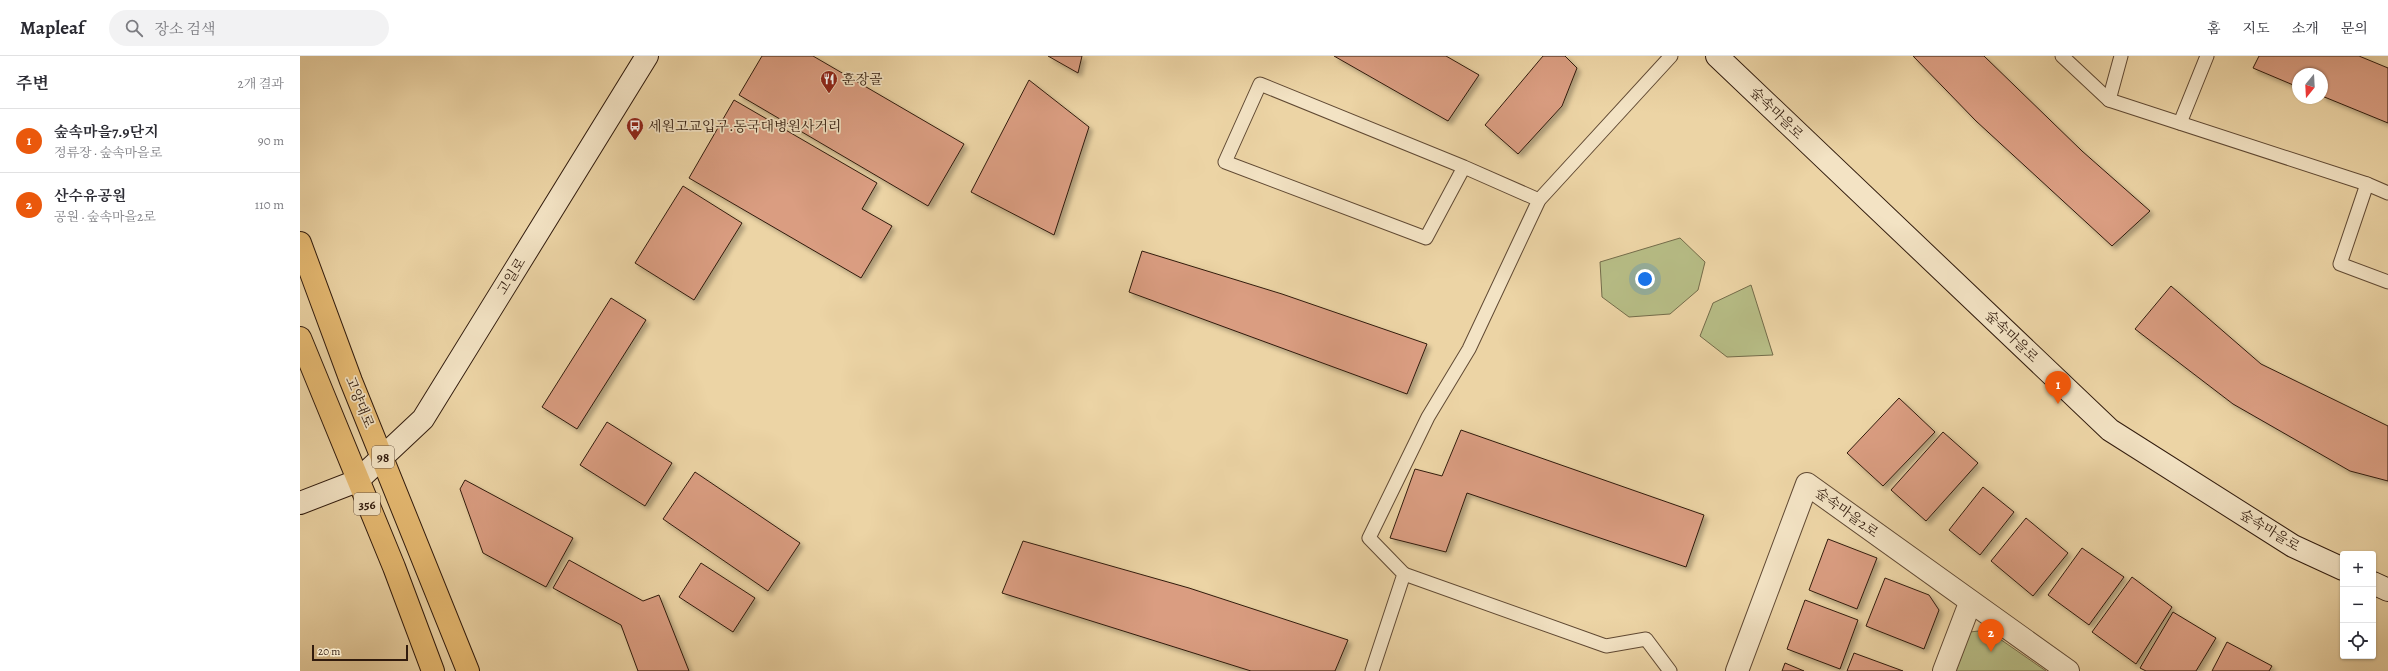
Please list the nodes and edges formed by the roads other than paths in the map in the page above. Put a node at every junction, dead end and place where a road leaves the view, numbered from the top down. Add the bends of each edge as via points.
1 (647, 56) edge
2 (1671, 56) edge
3 (1717, 56) edge
4 (2062, 56) edge
5 (2121, 56) edge
6 (2207, 56) edge
7 (2109, 100) junction
8 (2180, 124) junction
9 (1464, 167) junction
10 (2368, 184) junction
11 (2388, 193) edge
12 (1539, 200) junction
13 (300, 243) edge
14 (2388, 282) edge
15 (300, 338) edge
16 (383, 457) junction
17 (357, 481) junction
18 (300, 503) edge
19 (2340, 568) edge
20 (1404, 574) junction
21 (2376, 584) edge
22 (2388, 590) edge
23 (1970, 603) junction
24 (433, 671) edge
25 (468, 671) edge
26 (1372, 671) edge
27 (1670, 671) edge
28 (1737, 671) edge
29 (1944, 671) edge
30 (2068, 671) edge

1 - 16 main road, 고일로 via 423,419
2 - 12 lane
3 - 19 main road, 숲속마을로 via 2110,430 2293,546
4 - 7 lane
5 - 7 lane
6 - 8 lane
7 - 8 lane
8 - 10 lane
9 - 9 lane via 1260,84 1225,162 1426,238
9 - 12 lane
10 - 11 lane
10 - 14 lane via 2340,264
12 - 20 lane via 1469,349 1428,417 1369,538
13 - 16 main road, 고양대로 / 98 via 351,381
15 - 17 main road, 356
16 - 17 main road, 고일로
16 - 25 main road, 고양대로 / 98
17 - 18 main road
17 - 24 main road, 356 via 394,567
20 - 26 lane
20 - 27 lane via 1606,646 1646,639
21 - 22 main road
23 - 28 main road, 숲속마을2로 via 1807,484
23 - 29 main road
23 - 30 main road, 숲속마을2로

